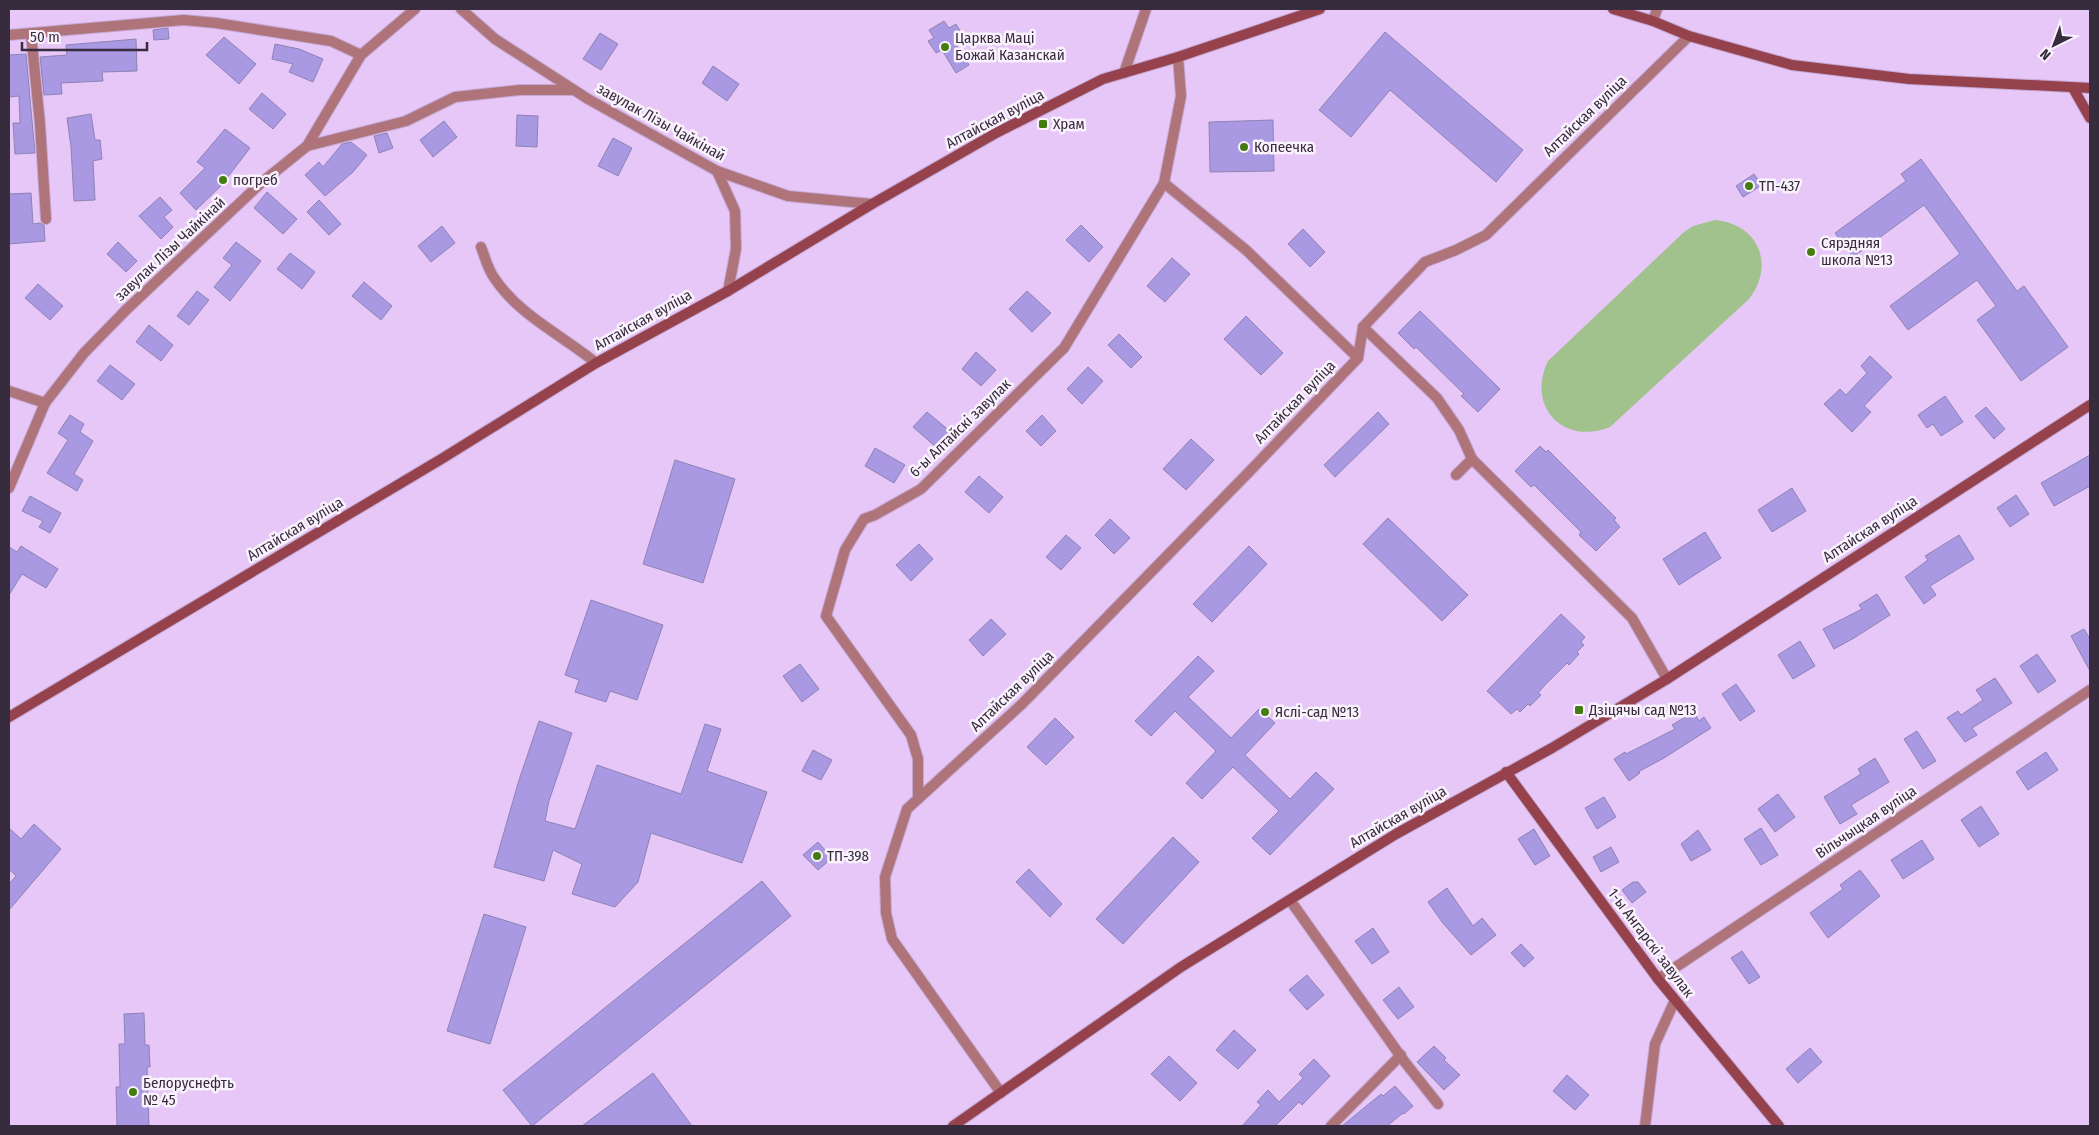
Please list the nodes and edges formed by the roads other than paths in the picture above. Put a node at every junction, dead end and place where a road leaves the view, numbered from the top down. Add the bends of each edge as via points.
1 (415, 9) edge
2 (461, 9) edge
3 (1146, 9) edge
4 (1320, 9) edge
5 (1613, 9) edge
6 (1657, 9) edge
7 (1653, 21) junction
8 (31, 34) junction
9 (9, 35) edge
10 (1689, 36) junction
11 (361, 55) junction
12 (1178, 57) junction
13 (1124, 73) junction
14 (2073, 88) junction
15 (2090, 88) edge
16 (573, 90) junction
17 (2090, 118) edge
18 (307, 146) junction
19 (717, 171) junction
20 (1164, 184) junction
21 (872, 204) junction
22 (46, 219) dead end
23 (481, 247) dead end
24 (728, 291) junction
25 (1363, 327) junction
26 (1358, 358) junction
27 (596, 363) junction
28 (9, 391) edge
29 (45, 403) junction
30 (2090, 405) edge
31 (1472, 459) junction
32 (1456, 475) dead end
33 (9, 488) edge
34 (1667, 680) junction
35 (2090, 690) edge
36 (9, 717) edge
37 (1506, 772) junction
38 (918, 799) junction
39 (1290, 900) junction
40 (1658, 979) junction
41 (1675, 1000) junction
42 (1400, 1055) junction
43 (1001, 1093) junction
44 (1438, 1104) dead end
45 (953, 1126) edge
46 (1331, 1126) edge
47 (1645, 1126) edge
48 (1779, 1126) edge

1 - 11 street, завулак Лізы Чайкінай
2 - 16 street, завулак Лізы Чайкінай via 495,39
3 - 13 street
4 - 12 main road, Алтайская вуліца
5 - 7 main road
6 - 7 street
7 - 10 main road
8 - 9 street
8 - 11 street via 184,20 216,22 331,40
8 - 22 street
10 - 14 main road via 1792,65 1909,79
10 - 25 street, Алтайская вуліца via 1486,234 1425,262
11 - 18 street, завулак Лізы Чайкінай
12 - 13 main road, Алтайская вуліца
12 - 20 street, 6-ы Алтайскі завулак via 1181,96
13 - 21 main road, Алтайская вуліца via 1103,79 996,133
14 - 15 main road
14 - 17 main road
16 - 18 street via 520,90 455,97 406,121
16 - 19 street, завулак Лізы Чайкінай
18 - 29 street, завулак Лізы Чайкінай via 261,184 126,310 84,353
19 - 21 street, завулак Лізы Чайкінай via 788,196
19 - 24 street via 735,211 736,249
20 - 26 street, Алтайская вуліца via 1246,250
20 - 38 street, 6-ы Алтайскі завулак via 1064,348 922,488 875,516 864,519 845,550 826,616 911,734 918,760
21 - 24 main road, Алтайская вуліца
23 - 27 street via 493,277 509,298
24 - 27 main road, Алтайская вуліца
25 - 26 street, Алтайская вуліца
25 - 31 street via 1437,398 1459,430
26 - 38 street, Алтайская вуліца via 1022,704
27 - 36 main road, Алтайская вуліца via 444,458
28 - 29 street
29 - 33 street, завулак Лізы Чайкінай
30 - 34 main road, Алтайская вуліца
31 - 32 street
31 - 34 street via 1632,618
34 - 37 main road, Алтайская вуліца
35 - 40 street, Вільчыцкая вуліца
37 - 39 main road, Алтайская вуліца via 1396,834
37 - 40 main road, 1-ы Ангарскі завулак
38 - 43 street, Алтайская вуліца via 907,809 885,877 886,913 892,940
39 - 42 street
39 - 43 main road, Алтайская вуліца via 1181,967
40 - 41 main road, 1-ы Ангарскі завулак
41 - 47 street via 1655,1044
41 - 48 main road, 1-ы Ангарскі завулак
42 - 44 street
42 - 46 street
43 - 45 main road, Алтайская вуліца

